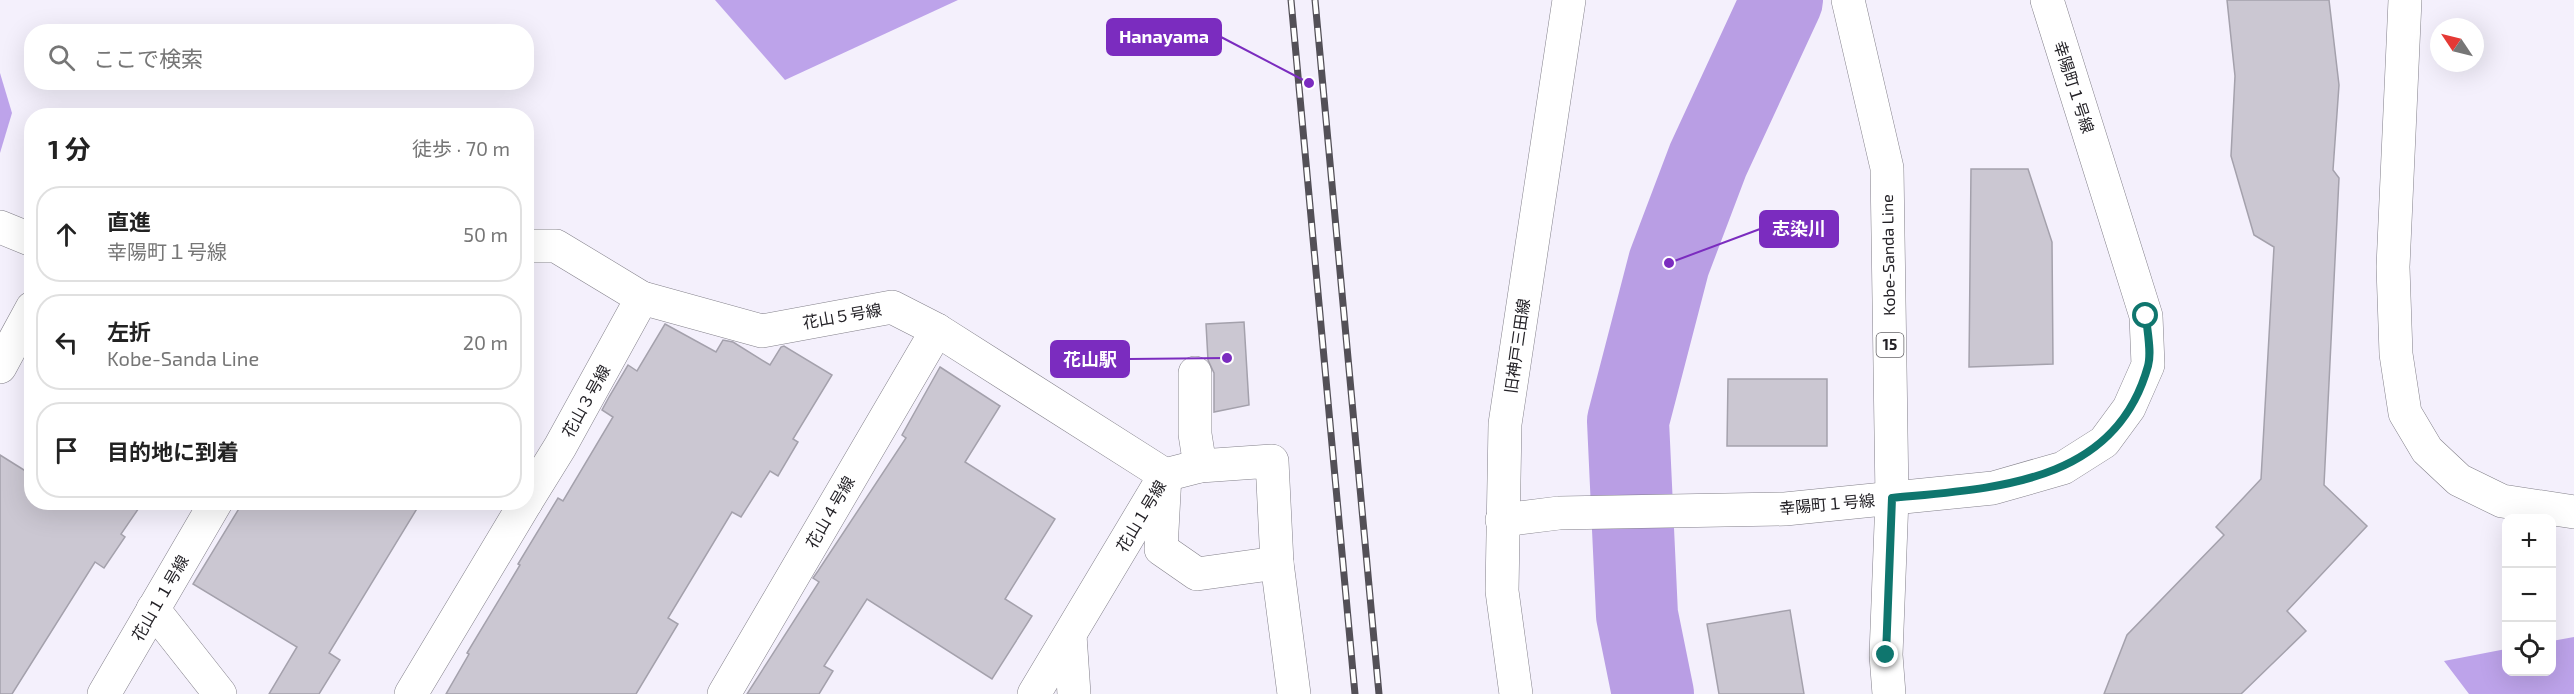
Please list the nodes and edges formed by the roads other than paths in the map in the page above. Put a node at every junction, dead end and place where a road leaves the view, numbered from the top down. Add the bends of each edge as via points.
1 (1569, 0) edge
2 (1848, 0) edge
3 (2047, 0) edge
4 (2405, 0) edge
5 (0, 227) edge
6 (24, 237) edge
7 (534, 246) edge
8 (642, 298) junction
9 (24, 323) edge
10 (937, 330) junction
11 (0, 367) edge
12 (1195, 373) dead end
13 (1200, 466) junction
14 (1165, 475) junction
15 (534, 489) edge
16 (1892, 498) junction
17 (211, 510) edge
18 (521, 510) edge
19 (2574, 513) edge
20 (1503, 520) junction
21 (1277, 562) junction
22 (153, 609) junction
23 (1070, 635) junction
24 (104, 694) edge
25 (220, 694) edge
26 (411, 694) edge
27 (724, 694) edge
28 (1034, 694) edge
29 (1074, 694) edge
30 (1294, 694) edge
31 (1516, 694) edge
32 (1889, 694) edge

1 - 20 street, 旧神戸三田線 via 1505,424
2 - 16 street, Kobe-Sanda Line / 15 via 1887,168
3 - 16 street, 幸陽町１号線 via 2146,316 2148,364 2129,408 2104,442 2063,468 1993,488
4 - 19 street via 2393,267 2396,354 2405,413 2427,450 2459,480 2502,501
5 - 6 street
7 - 8 street, 花山５号線 via 556,246
8 - 10 street, 花山５号線 via 762,331 892,307
8 - 15 street, 花山３号線
9 - 11 street
10 - 14 street, 花山５号線
10 - 27 street, 花山４号線
12 - 13 street via 1195,434
13 - 14 street, 花山１号線
13 - 21 street, 花山１号線 via 1272,461
14 - 21 street via 1161,549 1197,574
14 - 23 street, 花山１号線
16 - 20 street, 幸陽町１号線 via 1785,509 1559,513
16 - 32 street, Kobe-Sanda Line / 15 via 1886,655
17 - 22 street, 花山１１号線
18 - 26 street, 花山３号線
20 - 31 street, 旧神戸三田線 via 1502,591
21 - 30 street, 花山１号線
22 - 24 street, 花山１１号線
22 - 25 street
23 - 28 street, 花山１号線
23 - 29 street

